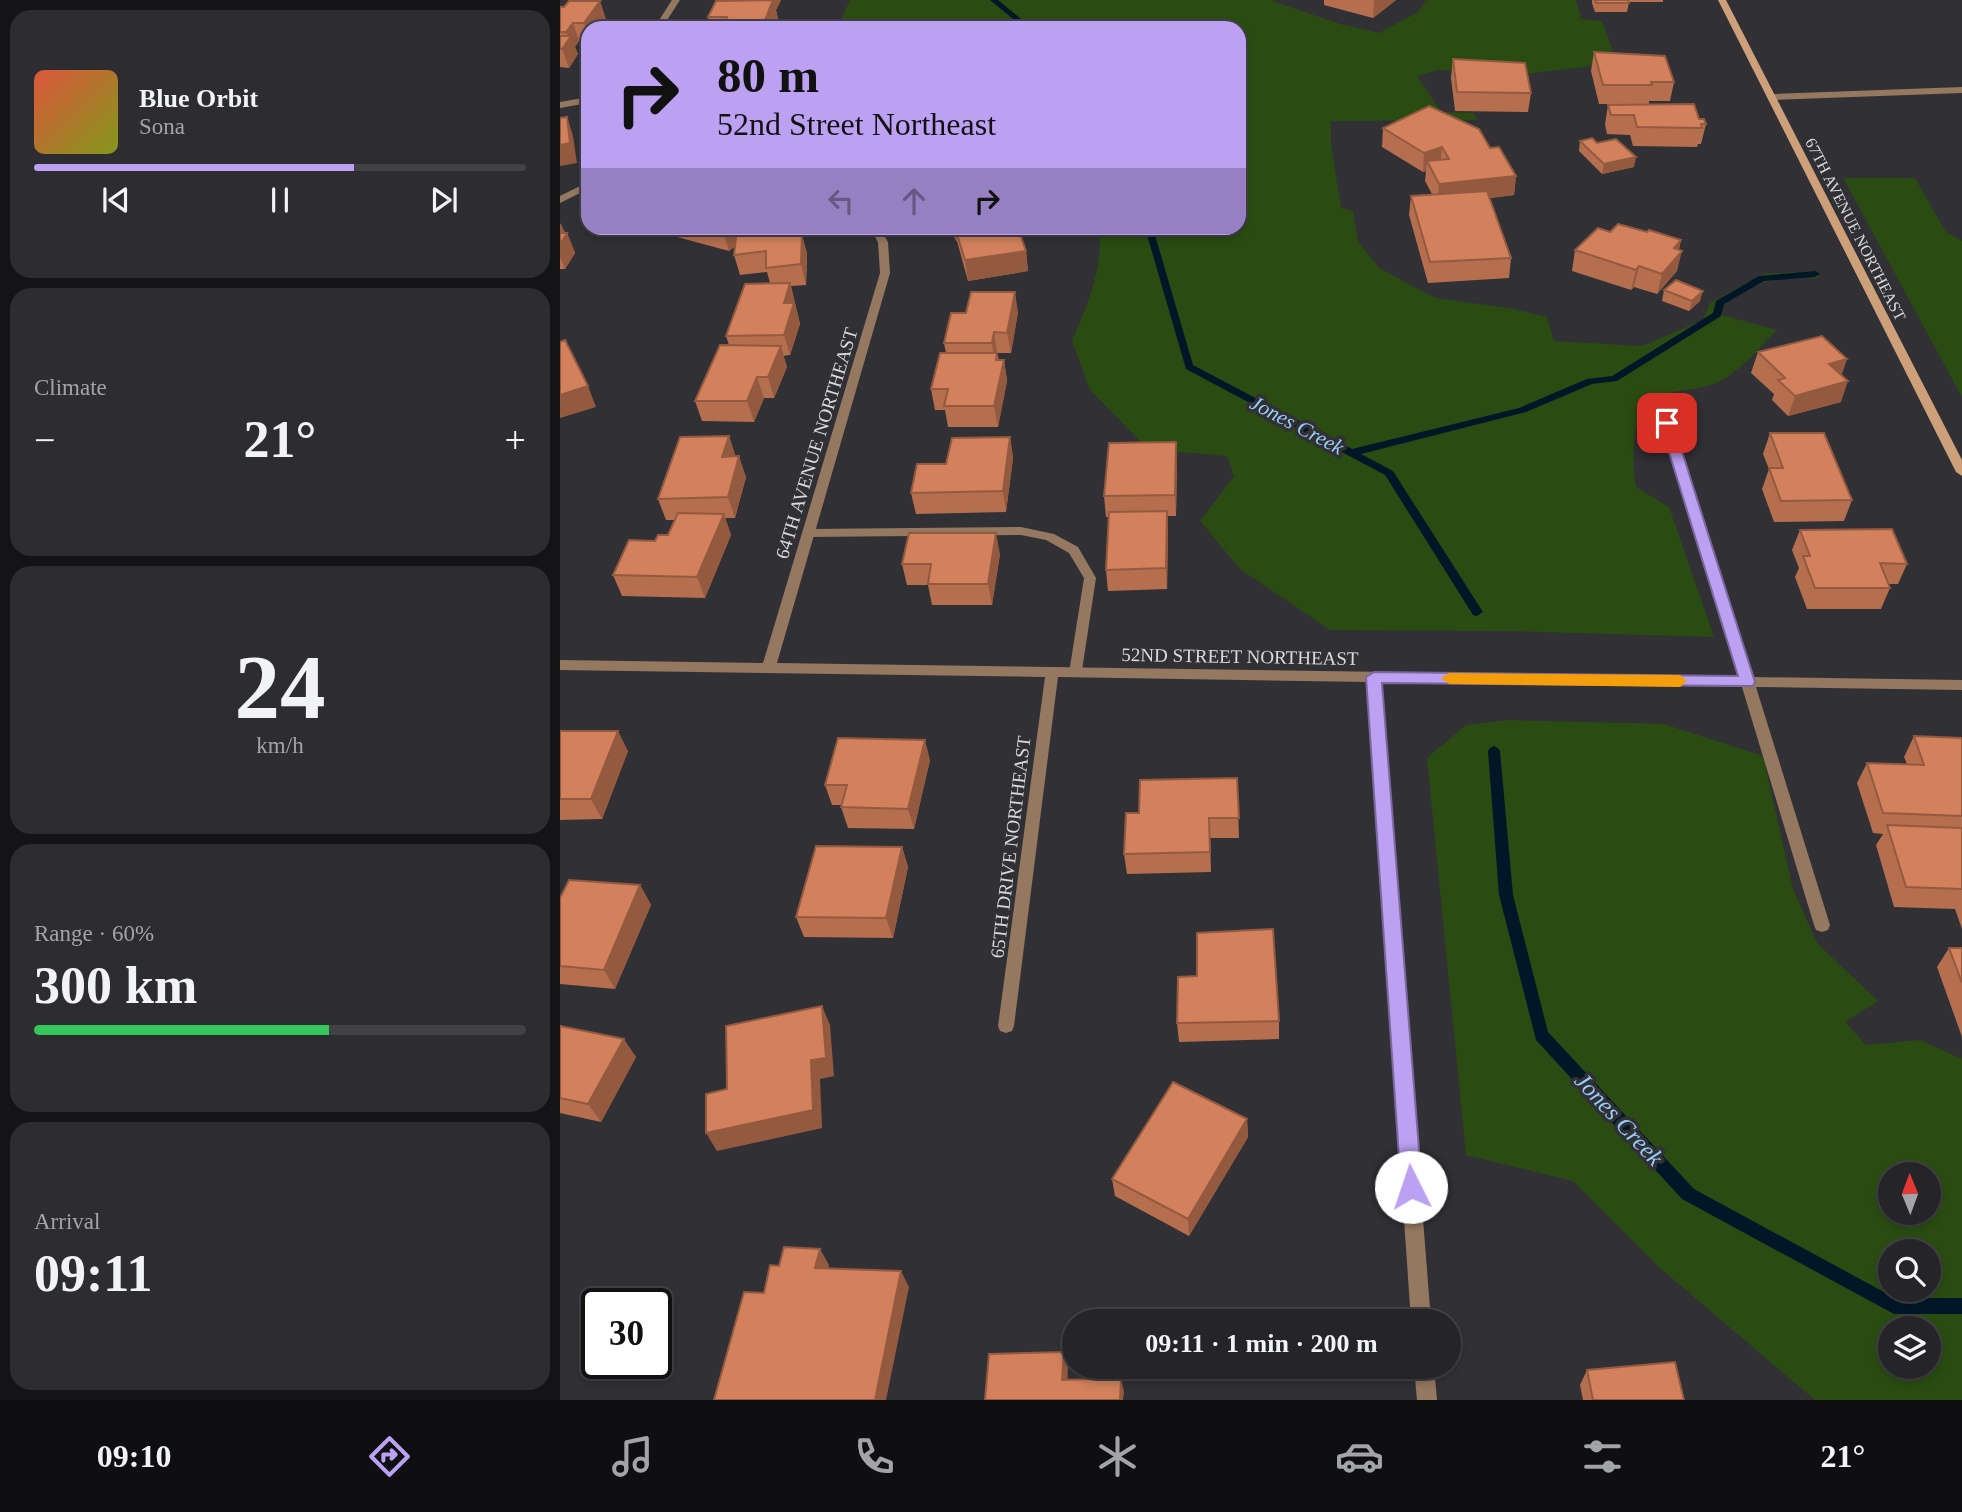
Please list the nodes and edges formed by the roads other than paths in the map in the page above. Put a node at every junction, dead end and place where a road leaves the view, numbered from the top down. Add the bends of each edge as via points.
1 (676, 0) edge
2 (1722, 0) edge
3 (663, 21) edge
4 (1962, 90) edge
5 (1772, 97) junction
6 (581, 101) edge
7 (560, 105) edge
8 (581, 189) edge
9 (560, 200) edge
10 (879, 235) edge
11 (1667, 423) dead end
12 (1962, 472) edge
13 (808, 533) junction
14 (560, 665) edge
15 (768, 669) junction
16 (1052, 673) junction
17 (1076, 673) junction
18 (1374, 677) junction
19 (1747, 682) junction
20 (1962, 685) edge
21 (1822, 925) dead end
22 (1006, 1026) dead end
23 (1420, 1309) edge
24 (1425, 1379) edge
25 (1427, 1400) edge

1 - 3 street
2 - 5 street, 67TH AVENUE NORTHEAST
4 - 5 street
5 - 12 street, 67TH AVENUE NORTHEAST
6 - 7 street
8 - 9 street
10 - 13 street, 64TH AVENUE NORTHEAST via 885,273
11 - 19 street
13 - 15 street, 64TH AVENUE NORTHEAST
13 - 17 street via 1021,531 1049,537 1074,550 1090,578
14 - 15 street, 52ND STREET NORTHEAST
15 - 16 street, 52ND STREET NORTHEAST
16 - 17 street, 52ND STREET NORTHEAST
16 - 22 street, 65TH DRIVE NORTHEAST
17 - 18 street, 52ND STREET NORTHEAST
18 - 19 street, 52ND STREET NORTHEAST
18 - 23 street
19 - 20 street, 52ND STREET NORTHEAST
19 - 21 street
24 - 25 street

